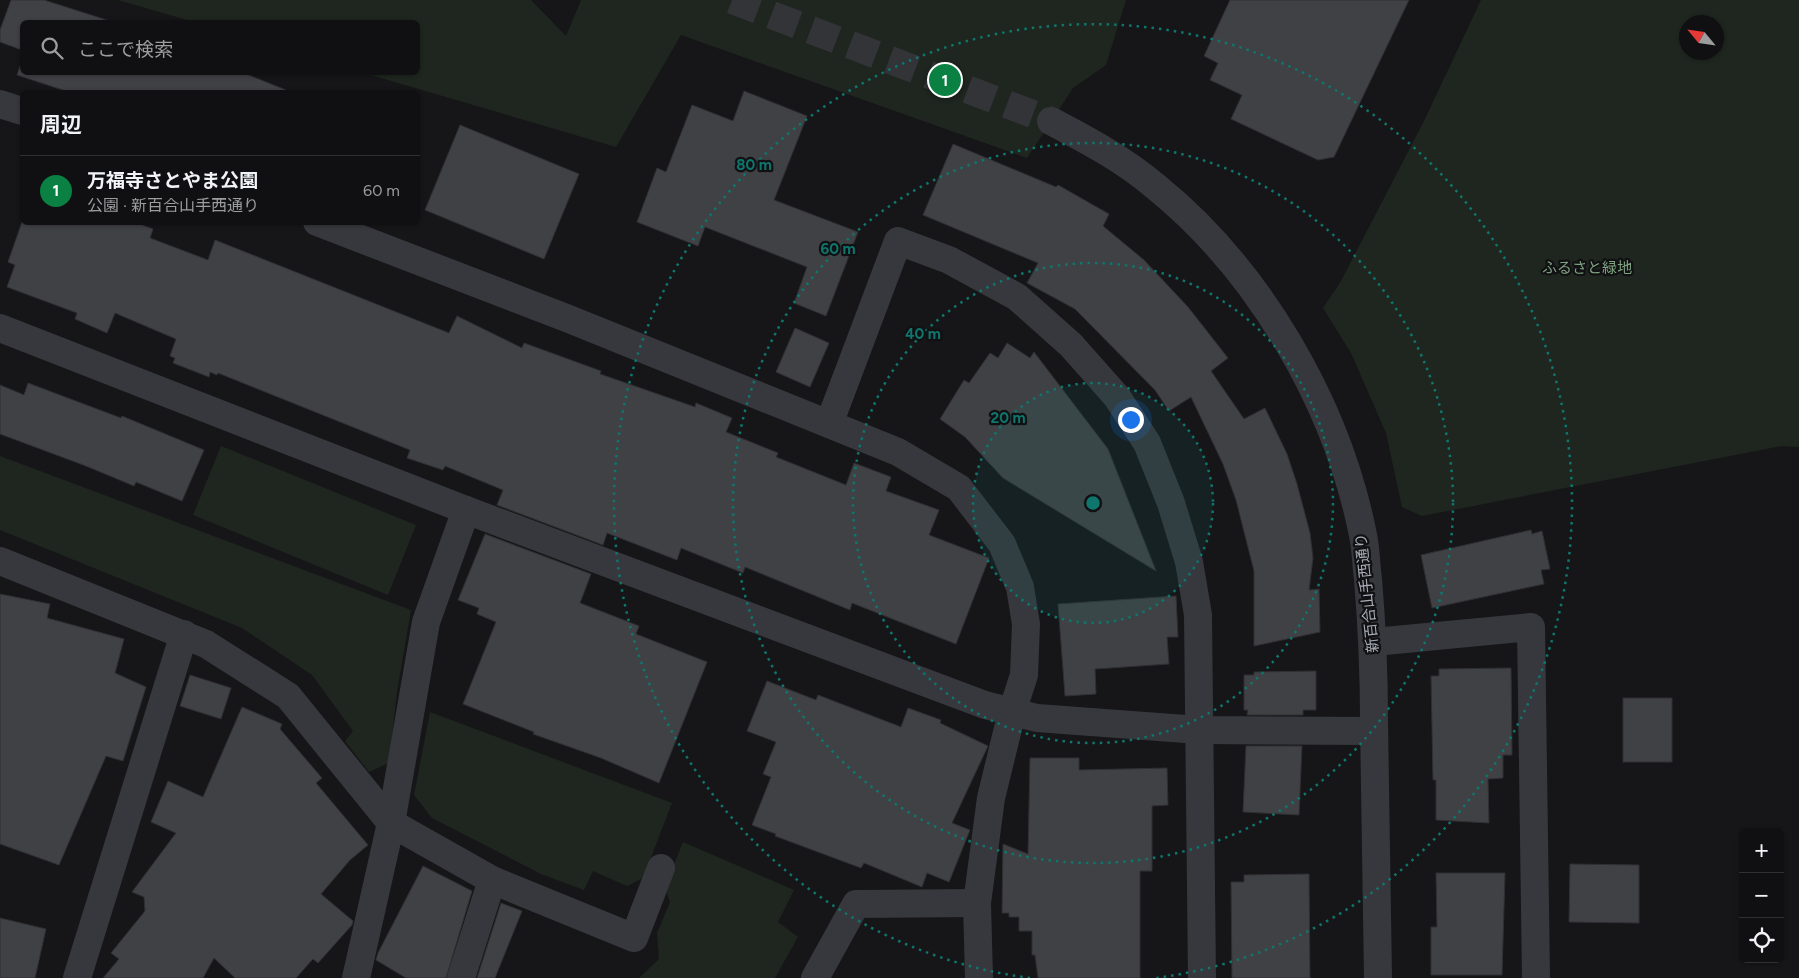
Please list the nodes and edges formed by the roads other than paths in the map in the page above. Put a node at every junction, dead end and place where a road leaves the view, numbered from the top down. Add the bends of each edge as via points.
1 (0, 104) edge
2 (20, 110) edge
3 (1051, 121) tunnel mouth
4 (325, 225) edge
5 (0, 328) edge
6 (829, 424) junction
7 (466, 510) junction
8 (0, 561) edge
9 (184, 634) junction
10 (1374, 642) junction
11 (1012, 712) junction
12 (1199, 730) junction
13 (1374, 731) junction
14 (391, 823) junction
15 (661, 868) dead end
16 (492, 880) junction
17 (978, 903) junction
18 (77, 978) edge
19 (356, 978) edge
20 (462, 978) edge
21 (815, 978) edge
22 (979, 978) edge
23 (1202, 978) edge
24 (1378, 978) edge
25 (1536, 978) edge

1 - 2 street
3 - 10 street, 新百合山手西通り via 1103,148 1190,216 1223,252 1280,328 1319,401 1344,464 1363,536
4 - 6 street
5 - 7 street
6 - 11 street via 898,452 959,488 1002,544 1020,587 1026,624 1024,676
6 - 12 street via 898,241 948,260 1017,297 1071,345 1117,397 1147,443 1171,503 1189,562 1198,615
7 - 11 street via 984,705
7 - 14 street via 426,622
8 - 9 street
9 - 14 street via 206,644 288,696
9 - 18 street
10 - 13 street, 新百合山手西通り
10 - 25 street via 1531,628
11 - 12 street via 1037,718
11 - 17 street via 991,798
12 - 13 street
12 - 23 street
13 - 24 street, 新百合山手西通り
14 - 16 street
14 - 19 street
15 - 16 street via 634,938
16 - 20 street
17 - 21 street via 856,904
17 - 22 street

